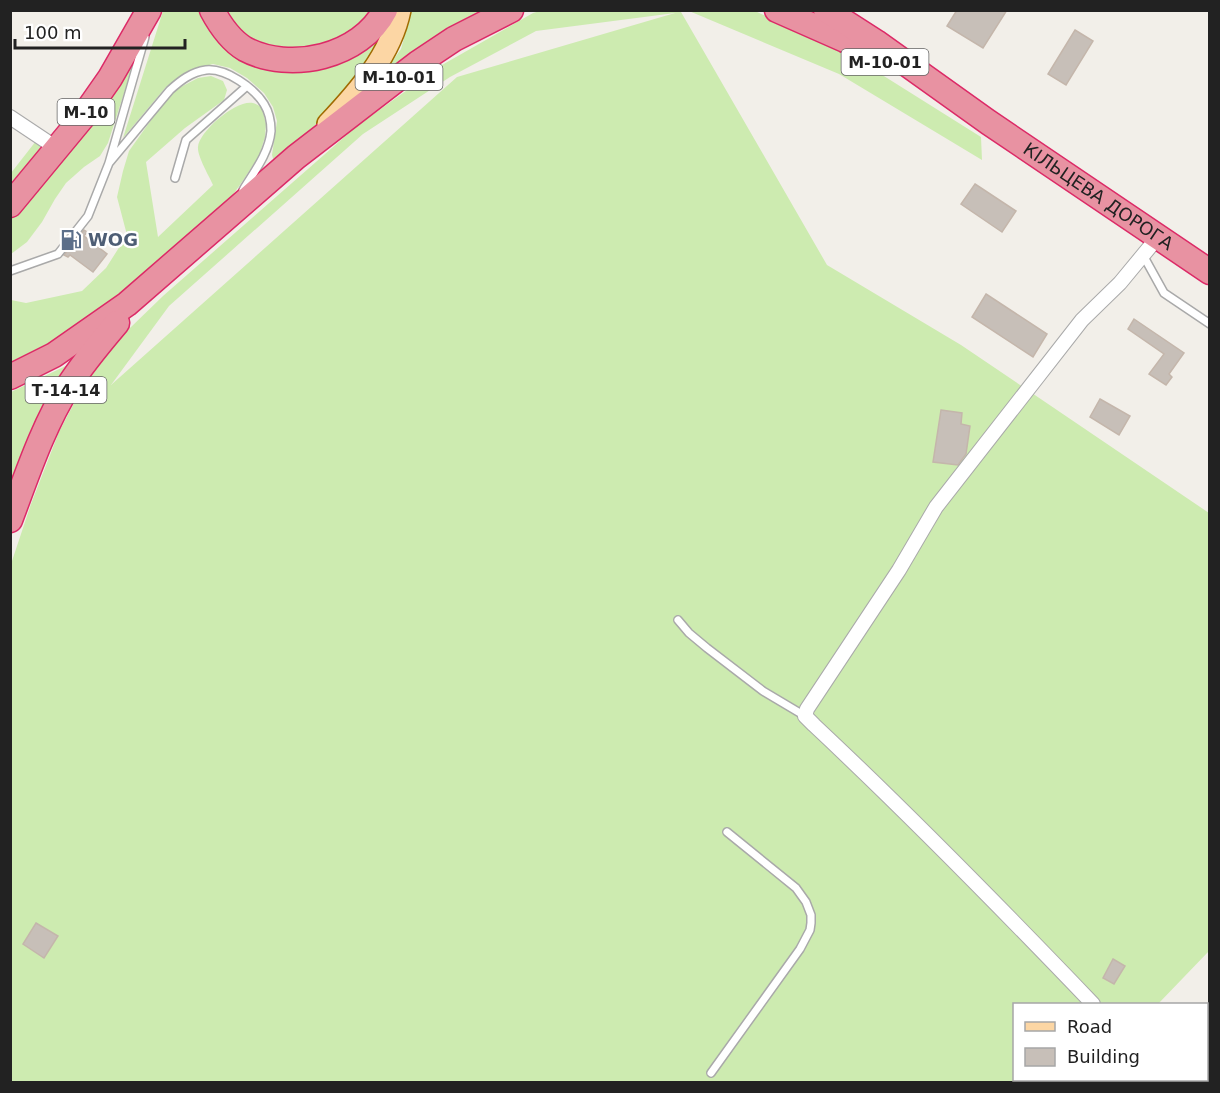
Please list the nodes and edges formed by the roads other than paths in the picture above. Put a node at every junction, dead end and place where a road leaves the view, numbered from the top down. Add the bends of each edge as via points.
1 (149, 10) edge
2 (212, 10) edge
3 (385, 10) edge
4 (400, 10) edge
5 (511, 10) edge
6 (777, 10) edge
7 (826, 10) edge
8 (248, 86) junction
9 (10, 117) edge
10 (988, 122) junction
11 (58, 149) junction
12 (296, 157) junction
13 (109, 164) junction
14 (175, 178) dead end
15 (10, 205) edge
16 (225, 220) junction
17 (1151, 246) junction
18 (10, 272) edge
19 (1209, 272) edge
20 (155, 280) junction
21 (1209, 324) edge
22 (16, 373) edge
23 (10, 520) edge
24 (678, 620) dead end
25 (805, 716) junction
26 (726, 832) dead end
27 (1090, 1003) edge
28 (711, 1073) dead end

1 - 11 highway, М-10 via 110,78
1 - 13 lane via 144,43
2 - 3 highway via 229,36 245,48 270,59 294,61 353,44 379,21
4 - 12 main road via 394,32 375,68
5 - 12 highway, М-10-01 via 454,39 418,63
6 - 10 highway, М-10-01 via 845,40
7 - 10 highway, М-10-01
8 - 13 lane via 220,72 191,74 170,90
8 - 14 lane via 186,140
8 - 16 lane via 265,105 270,137 261,160
9 - 11 street
10 - 17 highway, КІЛЬЦЕВА ДОРОГА / М-10-01
11 - 15 highway, М-10
12 - 16 highway
13 - 18 lane via 88,216 58,254
16 - 20 highway
17 - 19 highway, КІЛЬЦЕВА ДОРОГА / М-10-01
17 - 21 lane via 1164,293
17 - 25 street via 1083,321 936,507
20 - 22 highway via 54,355
20 - 23 highway, Т-14-14 via 68,386
24 - 25 lane via 763,692
25 - 27 street via 872,779
26 - 28 lane via 796,888 809,909 811,923 800,949

